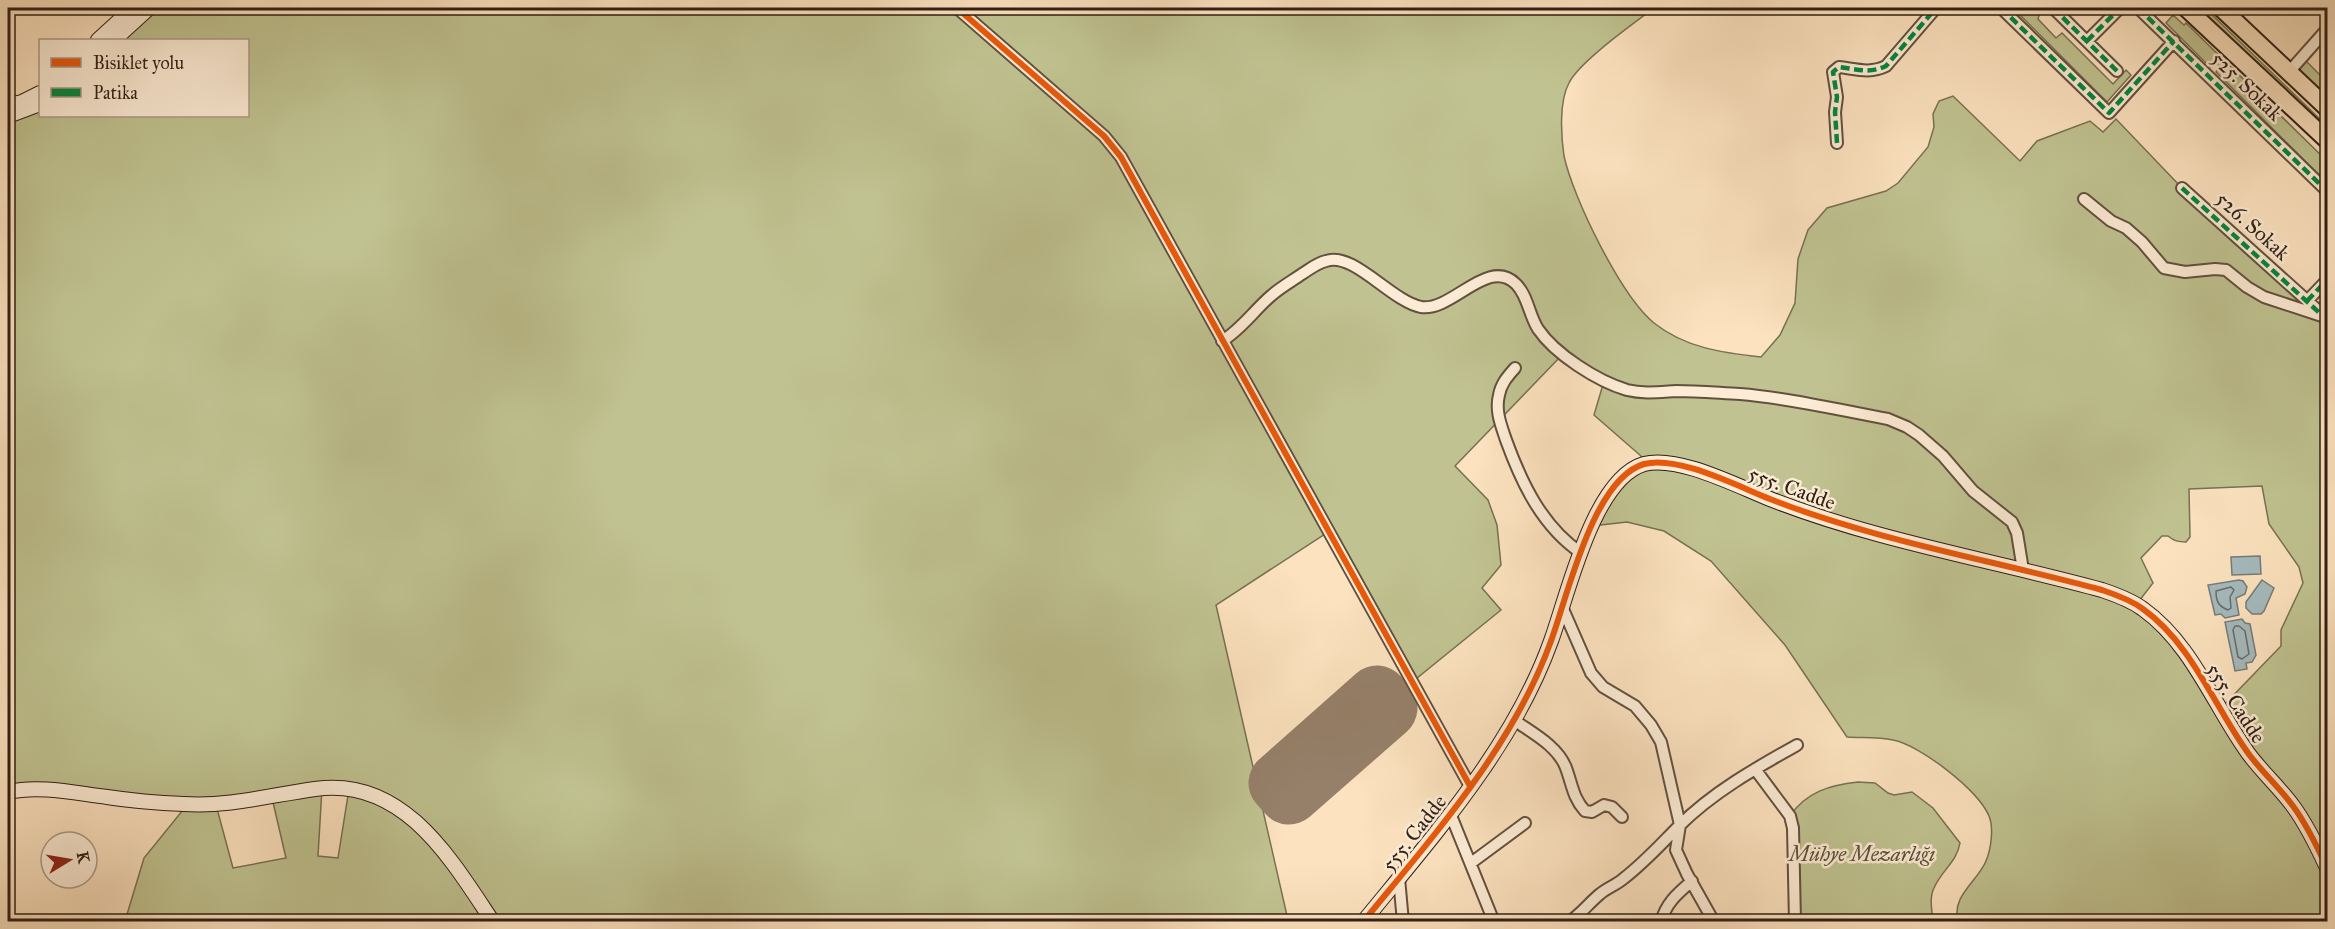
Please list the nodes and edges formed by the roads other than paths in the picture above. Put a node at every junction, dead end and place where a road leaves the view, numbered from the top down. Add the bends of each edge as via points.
1 (133, 8) edge
2 (149, 8) edge
3 (957, 8) edge
4 (1936, 8) edge
5 (2001, 8) edge
6 (2053, 8) edge
7 (2120, 8) edge
8 (2138, 8) edge
9 (2186, 8) edge
10 (2221, 8) edge
11 (2328, 28) edge
12 (99, 39) edge
13 (115, 39) edge
14 (2087, 41) junction
15 (2174, 41) junction
16 (2117, 71) dead end
17 (2289, 72) junction
18 (39, 94) edge
19 (39, 104) edge
20 (8, 105) edge
21 (2328, 109) edge
22 (8, 116) edge
23 (2328, 141) edge
24 (1837, 143) dead end
25 (2182, 188) dead end
26 (2328, 192) edge
27 (2084, 199) dead end
28 (2328, 279) edge
29 (2307, 302) junction
30 (2326, 317) edge
31 (1222, 341) junction
32 (1515, 368) dead end
33 (1581, 553) junction
34 (2024, 570) junction
35 (1563, 609) junction
36 (1514, 720) junction
37 (1797, 746) dead end
38 (1755, 769) junction
39 (1470, 786) junction
40 (8, 792) edge
41 (1450, 813) junction
42 (1622, 817) dead end
43 (1526, 822) dead end
44 (1680, 825) junction
45 (1471, 863) junction
46 (2328, 870) edge
47 (1399, 878) junction
48 (1692, 881) junction
49 (493, 921) edge
50 (1364, 921) edge
51 (1402, 921) edge
52 (1494, 921) edge
53 (1569, 921) edge
54 (1661, 921) edge
55 (1714, 921) edge
56 (1795, 921) edge

1 - 12 street
2 - 13 street
3 - 31 street via 1104,136 1121,157
4 - 24 street via 1886,66 1876,71 1839,67 1833,72
5 - 15 street via 2109,113
6 - 14 street
7 - 14 street
8 - 15 street, 525. Sokak
9 - 23 main road
10 - 17 main road
11 - 17 street
14 - 16 street
15 - 26 street, 525. Sokak
17 - 21 main road
18 - 20 street
19 - 22 street
25 - 29 street, 526. Sokak
27 - 30 street via 2126,228 2164,268 2175,272 2226,270 2264,297
28 - 29 street
29 - 30 street, 526. Sokak
31 - 34 street via 1272,295 1327,260 1345,260 1405,301 1422,307 1454,298 1480,281 1495,276 1507,278 1522,293 1537,328 1547,339 1577,365 1628,390 1755,395 1888,419 1907,427 1943,456 1973,491 2012,522
31 - 39 street
32 - 33 street via 1503,382 1498,403 1514,462 1549,523
33 - 34 street, 555. Cadde via 1610,492 1628,472 1662,461 1684,465 1847,525
33 - 35 street, 555. Cadde
34 - 46 street, 555. Cadde via 2124,598 2162,626 2186,654 2249,755 2293,806
35 - 36 street, 555. Cadde
35 - 44 street via 1591,673 1603,687 1635,706 1661,742
36 - 39 street, 555. Cadde
36 - 42 street via 1557,753 1585,811 1592,812 1604,805
37 - 38 street
38 - 44 street
38 - 56 street via 1790,816
39 - 41 street, 555. Cadde
40 - 49 street via 53,790 188,805 231,804 338,787 362,790 380,796 423,828
41 - 45 street
41 - 47 street, 555. Cadde
43 - 45 street
44 - 48 street via 1676,850
44 - 53 street via 1620,882
45 - 52 street
47 - 50 street, 555. Cadde
47 - 51 street
48 - 54 street via 1672,898
48 - 55 street

